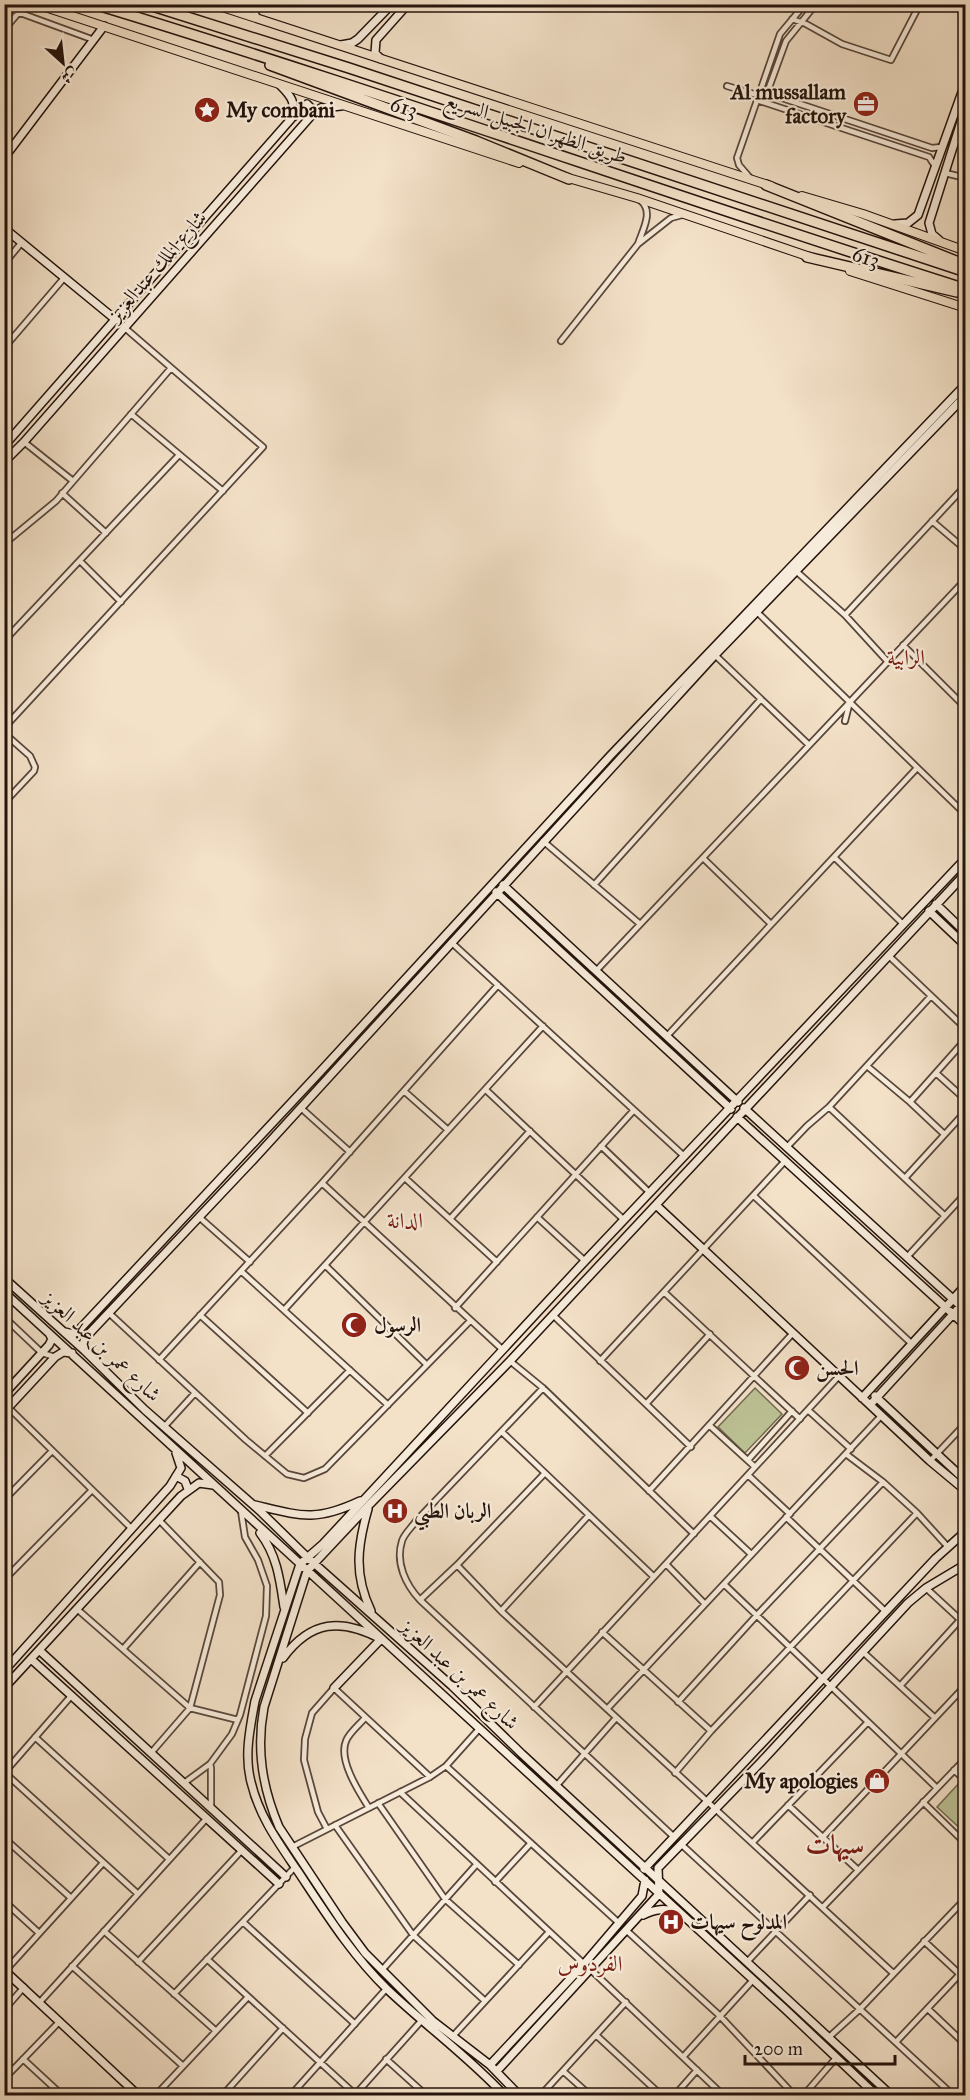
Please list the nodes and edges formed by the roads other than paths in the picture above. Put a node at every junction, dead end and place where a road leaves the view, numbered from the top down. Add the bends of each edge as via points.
1 (36, 4) edge
2 (94, 4) edge
3 (146, 4) edge
4 (213, 4) edge
5 (392, 4) edge
6 (408, 4) edge
7 (805, 4) edge
8 (816, 4) edge
9 (920, 4) edge
10 (250, 5) edge
11 (4, 7) edge
12 (20, 11) junction
13 (259, 19) junction
14 (792, 20) junction
15 (802, 22) junction
16 (104, 26) junction
17 (4, 30) edge
18 (367, 31) junction
19 (379, 36) junction
20 (201, 37) junction
21 (94, 40) junction
22 (333, 44) junction
23 (383, 60) junction
24 (966, 81) edge
25 (280, 84) junction
26 (727, 86) dead end
27 (767, 93) junction
28 (758, 95) junction
29 (342, 106) junction
30 (966, 106) edge
31 (311, 116) junction
32 (291, 119) junction
33 (891, 135) junction
34 (877, 140) junction
35 (941, 147) junction
36 (4, 158) edge
37 (935, 166) junction
38 (945, 173) junction
39 (568, 178) junction
40 (966, 178) edge
41 (751, 179) junction
42 (766, 185) junction
43 (636, 198) junction
44 (688, 215) junction
45 (887, 223) junction
46 (4, 228) edge
47 (22, 242) junction
48 (943, 243) junction
49 (638, 244) junction
50 (966, 251) edge
51 (807, 257) junction
52 (4, 264) edge
53 (966, 265) edge
54 (966, 272) edge
55 (64, 278) junction
56 (966, 289) edge
57 (966, 294) edge
58 (966, 308) edge
59 (116, 320) junction
60 (125, 328) junction
61 (561, 340) dead end
62 (4, 348) edge
63 (171, 368) junction
64 (966, 384) edge
65 (966, 395) edge
66 (131, 414) junction
67 (24, 442) junction
68 (4, 446) edge
69 (179, 454) junction
70 (4, 462) edge
71 (73, 481) junction
72 (966, 485) edge
73 (223, 492) junction
74 (63, 493) junction
75 (932, 521) junction
76 (106, 533) junction
77 (4, 544) edge
78 (966, 550) edge
79 (80, 561) junction
80 (796, 571) junction
81 (966, 579) edge
82 (121, 602) junction
83 (756, 611) junction
84 (844, 615) junction
85 (4, 641) edge
86 (903, 645) junction
87 (715, 655) junction
88 (888, 662) junction
89 (762, 699) junction
90 (849, 702) junction
91 (966, 708) edge
92 (845, 721) dead end
93 (4, 728) edge
94 (4, 733) edge
95 (809, 745) junction
96 (917, 768) junction
97 (4, 803) edge
98 (966, 815) edge
99 (543, 842) junction
100 (703, 858) junction
101 (834, 858) junction
102 (966, 858) edge
103 (966, 873) edge
104 (491, 885) junction
105 (594, 885) junction
106 (499, 889) junction
107 (936, 904) junction
108 (929, 911) junction
109 (640, 924) junction
110 (771, 924) junction
111 (903, 924) junction
112 (966, 933) edge
113 (451, 942) junction
114 (966, 946) edge
115 (888, 955) junction
116 (596, 971) junction
117 (498, 985) junction
118 (932, 996) junction
119 (543, 1026) junction
120 (966, 1029) edge
121 (667, 1036) junction
122 (966, 1040) edge
123 (867, 1066) junction
124 (936, 1073) junction
125 (486, 1090) junction
126 (404, 1091) junction
127 (966, 1100) edge
128 (738, 1102) junction
129 (910, 1102) junction
130 (829, 1107) junction
131 (300, 1108) junction
132 (731, 1108) junction
133 (744, 1108) junction
134 (634, 1110) junction
135 (966, 1111) edge
136 (737, 1117) junction
137 (448, 1131) junction
138 (530, 1131) junction
139 (944, 1134) junction
140 (601, 1146) junction
141 (787, 1147) junction
142 (350, 1152) junction
143 (684, 1156) junction
144 (785, 1161) junction
145 (576, 1174) junction
146 (405, 1178) junction
147 (904, 1178) junction
148 (322, 1183) junction
149 (650, 1193) junction
150 (966, 1193) edge
151 (754, 1196) junction
152 (656, 1205) junction
153 (945, 1216) junction
154 (199, 1217) junction
155 (537, 1217) junction
156 (450, 1219) junction
157 (625, 1219) junction
158 (364, 1222) junction
159 (633, 1228) junction
160 (610, 1235) junction
161 (615, 1247) junction
162 (704, 1250) junction
163 (907, 1257) junction
164 (585, 1261) junction
165 (249, 1262) junction
166 (497, 1262) junction
167 (325, 1265) junction
168 (241, 1271) junction
169 (128, 1277) junction
170 (4, 1278) edge
171 (966, 1285) edge
172 (664, 1292) junction
173 (4, 1293) edge
174 (953, 1299) junction
175 (964, 1306) edge
176 (455, 1308) junction
177 (945, 1308) junction
178 (284, 1310) junction
179 (109, 1313) junction
180 (952, 1314) junction
181 (553, 1315) junction
182 (200, 1316) junction
183 (6, 1317) edge
184 (470, 1321) junction
185 (966, 1326) edge
186 (49, 1332) junction
187 (65, 1332) junction
188 (793, 1333) junction
189 (710, 1334) junction
190 (914, 1342) junction
191 (503, 1350) junction
192 (85, 1351) junction
193 (918, 1352) junction
194 (42, 1353) junction
195 (73, 1354) junction
196 (55, 1357) junction
197 (159, 1360) junction
198 (510, 1361) junction
199 (600, 1361) junction
200 (427, 1365) junction
201 (350, 1370) junction
202 (753, 1376) junction
203 (839, 1376) junction
204 (543, 1388) junction
205 (869, 1390) junction
206 (195, 1393) junction
207 (4, 1394) edge
208 (862, 1398) junction
209 (877, 1398) junction
210 (645, 1404) junction
211 (388, 1405) junction
212 (870, 1405) junction
213 (6, 1410) edge
214 (808, 1410) junction
215 (792, 1411) junction
216 (308, 1413) junction
217 (881, 1416) junction
218 (800, 1419) junction
219 (966, 1423) edge
220 (709, 1425) junction
221 (164, 1426) junction
222 (502, 1432) junction
223 (691, 1447) junction
224 (851, 1449) junction
225 (52, 1451) junction
226 (176, 1451) junction
227 (846, 1454) junction
228 (936, 1454) junction
229 (266, 1456) junction
230 (748, 1460) junction
231 (930, 1461) junction
232 (755, 1467) junction
233 (545, 1473) junction
234 (748, 1475) junction
235 (176, 1476) junction
236 (966, 1481) edge
237 (884, 1482) junction
238 (213, 1485) junction
239 (188, 1489) junction
240 (92, 1490) junction
241 (649, 1491) junction
242 (966, 1491) edge
243 (4, 1500) edge
244 (367, 1502) junction
245 (252, 1504) junction
246 (241, 1511) junction
247 (917, 1513) junction
248 (589, 1515) junction
249 (788, 1515) junction
250 (710, 1516) junction
251 (250, 1519) junction
252 (159, 1520) junction
253 (131, 1528) junction
254 (966, 1531) edge
255 (694, 1534) junction
256 (948, 1547) junction
257 (820, 1548) junction
258 (751, 1554) junction
259 (308, 1557) junction
260 (200, 1562) junction
261 (315, 1563) junction
262 (300, 1564) junction
263 (666, 1564) junction
264 (966, 1564) edge
265 (457, 1565) junction
266 (307, 1572) junction
267 (654, 1577) junction
268 (4, 1580) edge
269 (855, 1581) junction
270 (724, 1584) junction
271 (926, 1588) junction
272 (420, 1600) junction
273 (705, 1604) junction
274 (77, 1609) junction
275 (285, 1609) junction
276 (501, 1611) junction
277 (886, 1612) junction
278 (757, 1615) junction
279 (374, 1616) junction
280 (960, 1620) junction
281 (966, 1625) edge
282 (602, 1632) junction
283 (381, 1639) junction
284 (790, 1648) junction
285 (123, 1649) junction
286 (39, 1650) junction
287 (863, 1652) junction
288 (31, 1659) junction
289 (279, 1665) junction
290 (6, 1667) edge
291 (642, 1670) junction
292 (567, 1672) junction
293 (823, 1680) junction
294 (966, 1685) edge
295 (831, 1686) junction
296 (900, 1686) junction
297 (4, 1688) edge
298 (334, 1689) junction
299 (72, 1695) junction
300 (678, 1702) junction
301 (534, 1707) junction
302 (190, 1708) junction
303 (607, 1709) junction
304 (616, 1718) junction
305 (934, 1718) junction
306 (364, 1719) junction
307 (238, 1720) junction
308 (868, 1722) junction
309 (479, 1729) junction
310 (711, 1731) junction
311 (35, 1737) junction
312 (151, 1753) junction
313 (585, 1754) junction
314 (901, 1754) junction
315 (966, 1758) edge
316 (210, 1764) junction
317 (446, 1766) junction
318 (954, 1770) junction
319 (5, 1773) edge
320 (675, 1773) junction
321 (429, 1777) junction
322 (966, 1781) edge
323 (184, 1784) junction
324 (557, 1785) junction
325 (937, 1788) junction
326 (400, 1792) junction
327 (707, 1802) junction
328 (923, 1802) junction
329 (378, 1803) junction
330 (788, 1805) junction
331 (211, 1808) junction
332 (369, 1808) junction
333 (716, 1809) junction
334 (207, 1818) junction
335 (335, 1825) junction
336 (327, 1829) junction
337 (674, 1837) junction
338 (823, 1837) junction
339 (4, 1838) edge
340 (753, 1842) junction
341 (531, 1843) junction
342 (966, 1844) edge
343 (682, 1845) junction
344 (292, 1847) junction
345 (242, 1850) junction
346 (170, 1859) junction
347 (103, 1863) junction
348 (476, 1865) junction
349 (295, 1867) junction
350 (644, 1867) junction
351 (858, 1870) junction
352 (286, 1877) junction
353 (658, 1880) junction
354 (646, 1881) junction
355 (495, 1882) junction
356 (279, 1884) junction
357 (138, 1894) junction
358 (659, 1894) junction
359 (810, 1895) junction
360 (71, 1898) junction
361 (966, 1898) edge
362 (445, 1899) junction
363 (4, 1901) edge
364 (823, 1907) junction
365 (681, 1912) junction
366 (636, 1919) junction
367 (243, 1922) junction
368 (619, 1923) junction
369 (626, 1930) junction
370 (104, 1932) junction
371 (549, 1932) junction
372 (776, 1932) junction
373 (39, 1933) junction
374 (413, 1935) junction
375 (924, 1941) junction
376 (207, 1959) junction
377 (138, 1962) junction
378 (747, 1962) junction
379 (584, 1964) junction
380 (519, 1965) junction
381 (72, 1966) junction
382 (590, 1969) junction
383 (5, 1970) edge
384 (381, 1971) junction
385 (893, 1973) junction
386 (959, 1975) junction
387 (753, 1980) junction
388 (966, 1980) edge
389 (24, 1987) junction
390 (387, 1988) junction
391 (174, 1994) junction
392 (248, 1996) junction
393 (485, 2001) junction
394 (40, 2002) junction
395 (626, 2002) junction
396 (860, 2009) junction
397 (928, 2009) junction
398 (4, 2010) edge
399 (719, 2015) junction
400 (422, 2020) junction
401 (60, 2021) junction
402 (354, 2024) junction
403 (283, 2028) junction
404 (216, 2031) junction
405 (596, 2035) junction
406 (453, 2036) junction
407 (828, 2038) junction
408 (896, 2042) junction
409 (966, 2045) edge
410 (683, 2057) junction
411 (836, 2058) junction
412 (23, 2059) junction
413 (386, 2060) junction
414 (320, 2062) junction
415 (490, 2065) junction
416 (183, 2066) junction
417 (697, 2070) junction
418 (497, 2071) junction
419 (563, 2071) junction
420 (4, 2079) edge
421 (356, 2095) edge
422 (63, 2096) edge
423 (139, 2096) edge
424 (155, 2096) edge
425 (222, 2096) edge
426 (290, 2096) edge
427 (427, 2096) edge
428 (505, 2096) edge
429 (519, 2096) edge
430 (540, 2096) edge
431 (591, 2096) edge
432 (662, 2096) edge
433 (674, 2096) edge
434 (724, 2096) edge
435 (795, 2096) edge
436 (803, 2096) edge
437 (877, 2096) edge
438 (892, 2096) edge
439 (954, 2096) edge

1 - 16 main road, 613
2 - 20 highway, طريق الظهران الجبيل السريع / 613
3 - 54 highway, طريق الظهران الجبيل السريع / 613
4 - 13 main road
5 - 18 street
6 - 19 street
7 - 14 street
8 - 15 street
9 - 15 street via 891,60 842,44
10 - 13 street
11 - 12 street
12 - 17 street
12 - 21 street
13 - 22 main road
14 - 15 street
14 - 28 street via 780,34
15 - 27 street via 786,41
16 - 21 street
16 - 25 main road, 613
18 - 19 street via 369,40
18 - 22 street via 352,43
19 - 23 street via 374,49
20 - 39 highway
20 - 56 highway, طريق الظهران الجبيل السريع / 613
21 - 36 street
22 - 23 main road
23 - 41 main road
24 - 35 street
25 - 29 main road, 613
25 - 32 street via 293,101
26 - 28 street
27 - 28 street
27 - 33 street
28 - 34 street
28 - 41 street via 738,158
29 - 31 street, شارع الملك عبدالعزيز via 321,108
29 - 39 main road, 613
30 - 38 street
31 - 32 street via 307,104
31 - 60 street, شارع الملك عبدالعزيز
32 - 59 street, شارع الملك عبدالعزيز
33 - 34 street
33 - 35 street via 932,148
34 - 37 street via 929,157
35 - 37 street
37 - 45 street via 918,215 902,225
38 - 40 street
38 - 48 street via 929,223 932,234
39 - 43 main road, 613
41 - 42 main road
42 - 45 main road
42 - 53 highway
43 - 44 main road, 613
43 - 49 street via 646,206 648,214
44 - 49 street via 671,218
44 - 51 main road, 613
45 - 48 main road
46 - 47 street
47 - 52 street
47 - 55 street
48 - 50 main road
49 - 61 street
51 - 57 highway
51 - 58 main road, 613
55 - 59 street
55 - 62 street
59 - 68 street, شارع الملك عبدالعزيز
60 - 63 street
60 - 67 street, شارع الملك عبدالعزيز
63 - 66 street
63 - 73 street via 263,447
64 - 104 street
65 - 80 street
66 - 69 street
66 - 71 street
67 - 70 street, شارع الملك عبدالعزيز
67 - 71 street
69 - 73 street
69 - 76 street
71 - 74 street
72 - 75 street
73 - 82 street
74 - 76 street
74 - 77 street
75 - 78 street
75 - 84 street
76 - 79 street
79 - 82 street
79 - 85 street
80 - 83 street
80 - 84 street
81 - 86 street
82 - 93 street
83 - 87 street
83 - 90 street
84 - 88 street
86 - 88 street
86 - 91 street
87 - 89 street
87 - 99 street
88 - 90 street
89 - 95 street
89 - 105 street
90 - 92 street
90 - 95 street
90 - 96 street
94 - 97 street via 30,756 35,767
95 - 100 street
96 - 98 street
96 - 101 street
99 - 105 street
99 - 106 street
100 - 109 street
100 - 110 street
101 - 110 street
101 - 111 street
102 - 111 street
103 - 107 street
104 - 106 street
104 - 169 street
105 - 109 street
106 - 113 street
106 - 116 street
106 - 132 street
107 - 108 street
107 - 112 street
108 - 114 street
108 - 115 street
109 - 116 street
110 - 121 street
111 - 128 street
113 - 117 street
113 - 131 street
115 - 118 street
115 - 133 street
116 - 121 street
117 - 119 street
117 - 126 street
118 - 120 street
118 - 123 street
119 - 125 street
119 - 134 street
121 - 128 street
122 - 124 street
123 - 129 street
123 - 130 street
124 - 127 street
124 - 129 street
125 - 137 street
125 - 138 street
126 - 137 street
126 - 142 street
128 - 132 street
129 - 139 street
130 - 141 street
130 - 147 street
131 - 142 street
131 - 154 street
132 - 143 street
133 - 136 street
133 - 141 street
134 - 140 street
134 - 143 street
135 - 139 street
136 - 144 street
136 - 152 street
137 - 146 street
138 - 145 street
138 - 156 street
139 - 147 street
140 - 145 street
140 - 149 street
141 - 163 street
142 - 148 street
143 - 149 street
144 - 151 street
144 - 177 street
145 - 155 street
145 - 157 street
146 - 156 street
146 - 158 street
147 - 153 street
148 - 158 street
148 - 165 street
149 - 157 street
150 - 153 street
151 - 162 street
151 - 190 street
152 - 159 street
152 - 162 street
153 - 163 street
154 - 165 street
154 - 179 street
155 - 164 street
155 - 166 street
156 - 166 street
157 - 159 street via 626,1227
157 - 160 street
158 - 167 street
158 - 176 street
159 - 161 street
160 - 161 street via 616,1238
160 - 164 street
161 - 181 street
162 - 172 street
162 - 188 street
163 - 174 street
164 - 191 street
165 - 168 street
166 - 176 street
167 - 178 street
167 - 200 street
168 - 178 street
168 - 182 street
169 - 179 street via 106,1308
169 - 187 street via 78,1331
170 - 187 street, شارع عمر بن عبد العزيز
171 - 174 street
172 - 189 street
172 - 199 street
173 - 186 street, شارع عمر بن عبد العزيز
174 - 175 street
174 - 177 street
175 - 180 street
176 - 184 street
177 - 180 street
177 - 190 street
178 - 201 street
179 - 192 street via 85,1338
179 - 197 street
180 - 185 street
180 - 193 street
181 - 198 street
181 - 199 street
182 - 197 street
182 - 216 street
183 - 194 street
184 - 191 street
184 - 200 street
186 - 194 street via 51,1342
186 - 195 street, شارع عمر بن عبد العزيز
187 - 192 street, شارع عمر بن عبد العزيز
188 - 202 street
188 - 203 street
189 - 202 street
189 - 210 street
190 - 193 street
190 - 205 street
191 - 244 street
192 - 221 street, شارع عمر بن عبد العزيز
193 - 209 street
194 - 196 street
194 - 207 street
195 - 196 street via 63,1352
195 - 226 street, شارع عمر بن عبد العزيز
196 - 213 street
197 - 206 street
198 - 204 street
198 - 244 street
199 - 210 street
200 - 211 street
201 - 211 street
201 - 216 street
202 - 215 street
202 - 220 street
203 - 208 street
203 - 214 street
204 - 222 street
204 - 241 street
205 - 208 street
205 - 209 street
206 - 221 street
206 - 229 street
208 - 212 street
209 - 212 street
209 - 228 street
210 - 223 street
211 - 229 street via 325,1469 314,1474 304,1478 287,1474
212 - 217 street
213 - 225 street
214 - 218 street
214 - 224 street
215 - 218 street
215 - 230 street
216 - 229 street
217 - 224 street
217 - 231 street
218 - 232 street
219 - 228 street
220 - 223 street
220 - 230 street
221 - 245 street, شارع عمر بن عبد العزيز
222 - 233 street
222 - 272 street via 402,1540 403,1575
223 - 241 street
224 - 227 street
225 - 240 street
225 - 243 street
226 - 235 street via 181,1468
226 - 238 street, شارع عمر بن عبد العزيز
227 - 237 street
227 - 249 street
228 - 231 street
228 - 236 street
230 - 232 street
231 - 242 street
232 - 234 street
233 - 248 street
233 - 265 street
234 - 249 street
234 - 250 street
235 - 239 street via 185,1481
235 - 253 street
237 - 247 street
237 - 257 street
238 - 239 street via 199,1483
238 - 246 street, شارع عمر بن عبد العزيز
239 - 252 street
240 - 253 street
240 - 268 street
241 - 255 street
244 - 245 street via 315,1516
244 - 259 street
244 - 261 street
244 - 279 street via 357,1562 362,1593
245 - 259 street, شارع عمر بن عبد العزيز
246 - 251 street, شارع عمر بن عبد العزيز
246 - 307 street via 245,1537 267,1586 266,1616
247 - 256 street
247 - 269 street
248 - 267 street
248 - 276 street
249 - 257 street
249 - 258 street
250 - 255 street
250 - 258 street
251 - 262 street, شارع عمر بن عبد العزيز
251 - 275 street via 272,1552
252 - 260 street
252 - 274 street
253 - 290 street
254 - 256 street
255 - 263 street
256 - 277 street
257 - 269 street
257 - 278 street
258 - 270 street
259 - 261 street, شارع عمر بن عبد العزيز
259 - 262 street
260 - 285 street
260 - 302 street via 219,1582 220,1595
261 - 266 street
261 - 279 street, شارع عمر بن عبد العزيز
262 - 266 street, شارع عمر بن عبد العزيز
262 - 275 street
263 - 267 street
263 - 273 street
264 - 271 street
265 - 272 street
265 - 276 street
266 - 283 street, شارع عمر بن عبد العزيز
266 - 289 street
267 - 282 street
269 - 277 street
269 - 284 street
270 - 273 street
270 - 278 street
271 - 280 street
271 - 287 street
272 - 301 street
273 - 291 street
274 - 285 street
274 - 286 street
275 - 349 street via 255,1701 248,1765 262,1817
276 - 292 street
277 - 293 street
278 - 284 street
278 - 300 street
279 - 324 street, شارع عمر بن عبد العزيز
280 - 281 street
280 - 296 street
282 - 291 street
282 - 292 street
283 - 289 street via 362,1629 322,1626 291,1646
283 - 298 street
283 - 309 street, شارع عمر بن عبد العزيز
284 - 293 street
284 - 310 street
285 - 302 street
286 - 288 street
286 - 312 street
287 - 295 street
287 - 296 street
288 - 297 street
288 - 299 street
289 - 344 street via 260,1725 261,1770 272,1810
291 - 300 street
291 - 303 street
292 - 301 street
292 - 303 street
293 - 295 street
293 - 327 street
294 - 305 street
295 - 308 street
295 - 333 street
296 - 305 street
298 - 306 street
298 - 336 street via 312,1713 305,1739 304,1760 318,1812
299 - 311 street
299 - 334 street
300 - 310 street
301 - 313 street
302 - 307 street
302 - 312 street
303 - 304 street
304 - 313 street
304 - 320 street
305 - 314 street
306 - 321 street
306 - 332 street via 346,1739 344,1748 348,1770
307 - 316 street
308 - 314 street
308 - 330 street
309 - 317 street
309 - 354 street, شارع عمر بن عبد العزيز
310 - 320 street
311 - 319 street
311 - 346 street
312 - 323 street
313 - 324 street
313 - 337 street
314 - 325 street
314 - 338 street
315 - 318 street
316 - 323 street
316 - 331 street
317 - 321 street
317 - 341 street
318 - 322 street
318 - 325 street
319 - 347 street
320 - 327 street
321 - 326 street
323 - 331 street
324 - 350 street, شارع عمر بن عبد العزيز
325 - 328 street
326 - 329 street
326 - 348 street
327 - 333 street
327 - 337 street
328 - 342 street
328 - 351 street
329 - 332 street
329 - 362 street
330 - 338 street
330 - 340 street
331 - 352 street
332 - 335 street
333 - 340 street
333 - 343 street
334 - 345 street
334 - 346 street
335 - 336 street
335 - 374 street
336 - 344 street
337 - 350 street
338 - 351 street
339 - 360 street
340 - 359 street
341 - 355 street
341 - 368 street
343 - 353 street via 658,1868
343 - 372 street
344 - 384 street via 342,1922
345 - 356 street
345 - 377 street
346 - 357 street
347 - 357 street
347 - 360 street
348 - 355 street
348 - 362 street
349 - 352 street
349 - 390 street via 351,1950
350 - 353 street, شارع عمر بن عبد العزيز
350 - 354 street
351 - 364 street
352 - 356 street
353 - 358 street
353 - 378 street, شارع عمر بن عبد العزيز
354 - 358 street, شارع عمر بن عبد العزيز
354 - 368 street via 642,1896
355 - 371 street
356 - 367 street
357 - 370 street
358 - 365 street, شارع عمر بن عبد العزيز
358 - 366 street
359 - 364 street
359 - 372 street
360 - 373 street
361 - 375 street
362 - 374 street
362 - 380 street
363 - 373 street
364 - 385 street
365 - 366 street via 662,1909
365 - 387 street, شارع عمر بن عبد العزيز
366 - 369 street
367 - 376 street
367 - 402 street
368 - 379 street
369 - 382 street
369 - 399 street
370 - 377 street
370 - 381 street
371 - 379 street
371 - 380 street
372 - 378 street
372 - 396 street
373 - 383 street
374 - 384 street
374 - 393 street
375 - 385 street
375 - 386 street
376 - 391 street
376 - 392 street
377 - 391 street
378 - 407 street, شارع عمر بن عبد العزيز
379 - 415 street
380 - 393 street
381 - 394 street
381 - 416 street
382 - 395 street
382 - 418 street
383 - 389 street
384 - 406 street
385 - 396 street
386 - 388 street
386 - 397 street
387 - 399 street
387 - 411 street, شارع عمر بن عبد العزيز
389 - 394 street
389 - 398 street
390 - 400 street
390 - 402 street
391 - 404 street
392 - 403 street
392 - 404 street
393 - 406 street
394 - 401 street
395 - 405 street
395 - 410 street
396 - 407 street
396 - 408 street
397 - 408 street
397 - 409 street
399 - 410 street
399 - 435 street
400 - 413 street
400 - 428 street
401 - 412 street
401 - 423 street
402 - 414 street
403 - 414 street
403 - 425 street
404 - 416 street
405 - 419 street
405 - 432 street
406 - 415 street
407 - 438 street, شارع عمر بن عبد العزيز
408 - 439 street
410 - 417 street
411 - 436 street
411 - 437 street, شارع عمر بن عبد العزيز
412 - 420 street
412 - 422 street
413 - 421 street
413 - 427 street
414 - 421 street
414 - 426 street
415 - 418 street
416 - 424 street
417 - 433 street
417 - 434 street
418 - 429 street
419 - 430 street
419 - 431 street

